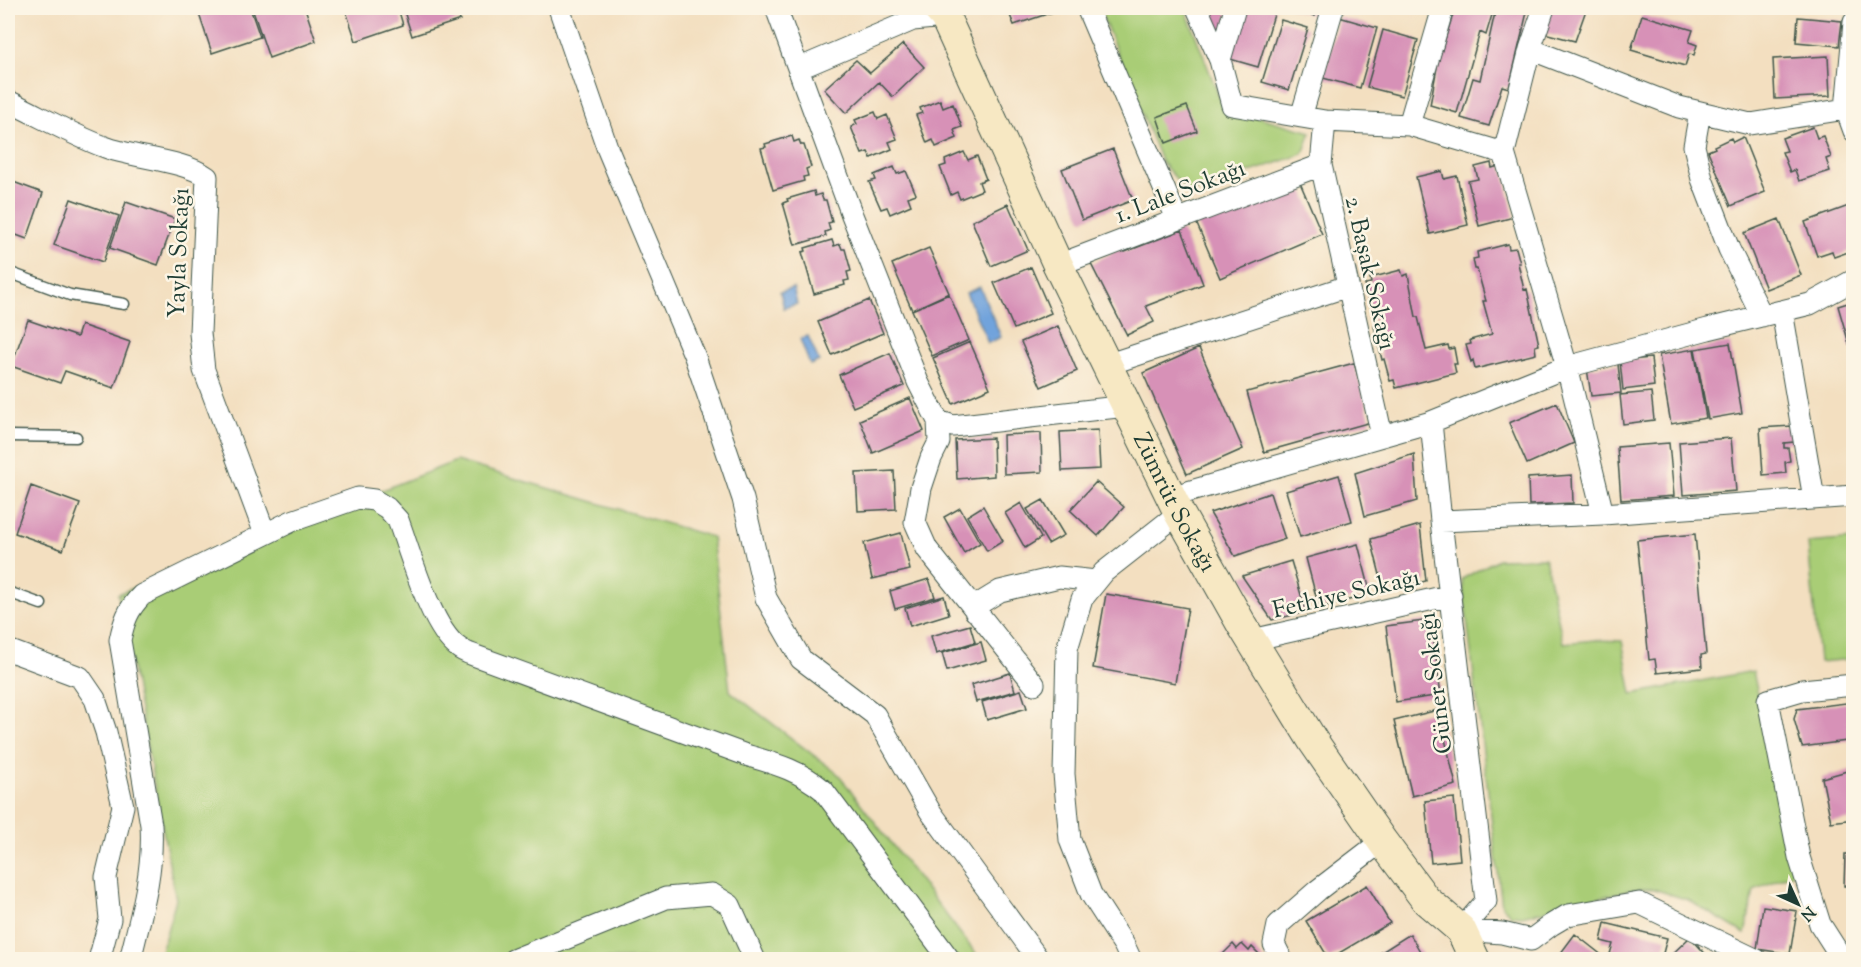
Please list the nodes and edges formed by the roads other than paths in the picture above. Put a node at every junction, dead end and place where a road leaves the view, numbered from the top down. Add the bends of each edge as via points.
1 (559, 8) edge
2 (776, 8) edge
3 (1087, 8) edge
4 (1197, 8) edge
5 (1235, 8) edge
6 (1333, 8) edge
7 (1443, 8) edge
8 (1544, 8) edge
9 (943, 11) edge
10 (1854, 22) edge
11 (1530, 49) junction
12 (1220, 60) junction
13 (800, 68) junction
14 (8, 101) edge
15 (1846, 109) junction
16 (1700, 112) junction
17 (1301, 117) junction
18 (1325, 121) junction
19 (1409, 125) junction
20 (1854, 131) edge
21 (1504, 153) junction
22 (1321, 165) junction
23 (1177, 219) junction
24 (1058, 265) junction
25 (8, 272) edge
26 (1854, 280) edge
27 (1348, 286) junction
28 (124, 304) dead end
29 (1772, 313) junction
30 (1106, 365) junction
31 (1567, 367) junction
32 (1126, 406) junction
33 (938, 421) junction
34 (1431, 422) junction
35 (8, 436) edge
36 (1382, 436) junction
37 (76, 437) dead end
38 (1854, 496) edge
39 (1814, 499) junction
40 (1174, 505) junction
41 (1603, 514) junction
42 (1441, 521) junction
43 (265, 534) junction
44 (1096, 581) junction
45 (8, 592) edge
46 (1451, 595) junction
47 (41, 604) dead end
48 (975, 611) junction
49 (1252, 640) junction
50 (8, 650) edge
51 (1034, 684) dead end
52 (1854, 685) edge
53 (1382, 842) junction
54 (1486, 901) junction
55 (1461, 930) junction
56 (1502, 933) junction
57 (1532, 950) edge
58 (99, 960) edge
59 (130, 960) edge
60 (513, 960) edge
61 (755, 960) edge
62 (950, 960) edge
63 (1039, 960) edge
64 (1131, 960) edge
65 (1282, 960) edge
66 (1475, 960) edge
67 (1757, 960) edge
68 (1842, 960) edge

1 - 63 street via 608,150 695,357 743,499 766,597 801,659 875,715 930,811
2 - 13 street
3 - 23 street
4 - 12 street
5 - 12 street
6 - 17 street
7 - 19 street
8 - 11 street
9 - 13 street
9 - 24 street, Zümrüt Sokağı
10 - 15 street
11 - 16 street
11 - 21 street
12 - 17 street via 1232,105
13 - 33 street via 856,226 918,382
14 - 43 street, Yayla Sokağı via 104,147 196,169 207,177 201,333 204,370
15 - 16 street via 1750,124
15 - 20 street
16 - 29 street via 1694,146 1702,178 1729,249
17 - 18 street
18 - 19 street
18 - 22 street, 2. Başak Sokağı
19 - 21 street
21 - 31 street
22 - 23 street, 1. Lale Sokağı
22 - 27 street, 2. Başak Sokağı
23 - 24 street, 1. Lale Sokağı
24 - 30 street, Zümrüt Sokağı
25 - 28 lane via 70,295
26 - 29 street via 1810,304
27 - 30 street
27 - 36 street, 2. Başak Sokağı
29 - 31 street
29 - 39 street
30 - 32 street, Zümrüt Sokağı
31 - 34 street
31 - 41 street
32 - 33 street via 954,426
32 - 40 street, Zümrüt Sokağı
33 - 48 street via 939,442 921,488 915,522 927,549
34 - 36 street
34 - 42 street, Güner Sokağı
35 - 37 lane
36 - 40 street
38 - 39 street
39 - 41 street
40 - 44 street
40 - 49 street, Zümrüt Sokağı
41 - 42 street
42 - 46 street, Güner Sokağı
43 - 59 street via 142,595 125,618 120,640 152,825 153,851
43 - 62 street via 358,498 374,500 387,508 398,519 432,611 459,648 808,777 823,790
44 - 48 street via 1059,577 1000,591
44 - 64 street via 1082,599 1067,649 1064,774 1070,840 1091,894
45 - 47 lane
46 - 49 street, Fethiye Sokağı
46 - 54 street, Güner Sokağı
48 - 51 street
49 - 53 street, Zümrüt Sokağı via 1313,741
50 - 58 street via 80,676 95,699 106,732 123,806 106,877 110,919
52 - 68 street via 1802,690 1768,700 1799,857 1820,924
53 - 55 street, Zümrüt Sokağı via 1426,900
53 - 65 street via 1278,925 1274,944
54 - 55 street
54 - 56 street
55 - 56 street
55 - 66 street, Zümrüt Sokağı
56 - 57 street
57 - 67 street via 1551,925 1568,915 1639,903
60 - 61 street via 666,898 712,894 730,905

